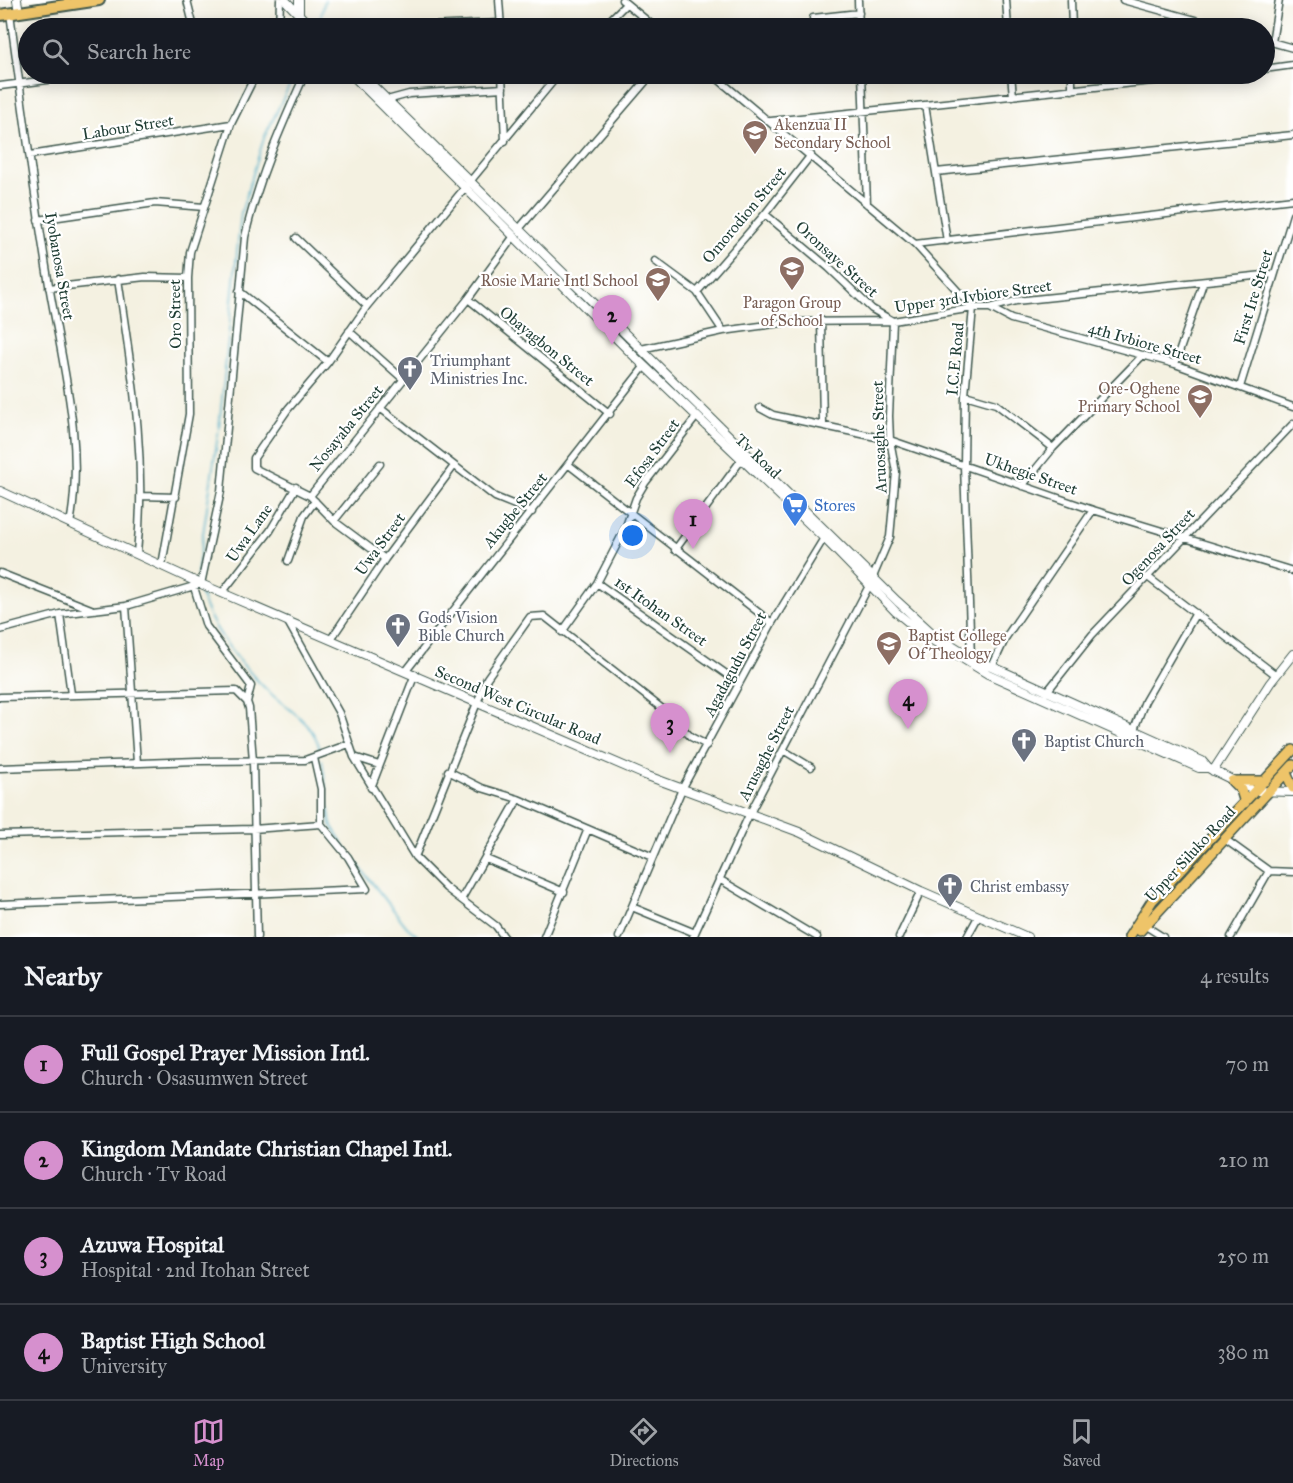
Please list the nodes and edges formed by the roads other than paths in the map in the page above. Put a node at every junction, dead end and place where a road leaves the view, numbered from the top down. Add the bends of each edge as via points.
1 (57, 0) edge
2 (99, 0) edge
3 (187, 0) edge
4 (280, 0) edge
5 (285, 0) edge
6 (299, 0) edge
7 (499, 0) edge
8 (858, 0) edge
9 (1006, 0) edge
10 (1071, 0) edge
11 (1123, 0) edge
12 (1279, 0) edge
13 (624, 2) edge
14 (9, 8) edge
15 (859, 13) junction
16 (192, 18) edge
17 (280, 18) edge
18 (301, 18) joint
19 (500, 18) edge
20 (610, 18) edge
21 (644, 18) edge
22 (813, 18) dead end
23 (859, 18) edge
24 (1007, 18) edge
25 (1072, 18) edge
26 (1188, 18) edge
27 (1275, 24) edge
28 (1275, 43) edge
29 (1293, 48) edge
30 (1293, 66) edge
31 (1275, 68) edge
32 (18, 76) edge
33 (18, 83) edge
34 (19, 84) edge
35 (251, 84) edge
36 (301, 84) edge
37 (362, 84) edge
38 (371, 84) edge
39 (503, 84) edge
40 (551, 84) edge
41 (643, 84) edge
42 (725, 84) edge
43 (862, 84) edge
44 (1012, 84) edge
45 (1072, 84) edge
46 (1128, 84) edge
47 (0, 86) edge
48 (503, 88) junction
49 (1072, 90) junction
50 (1013, 96) junction
51 (387, 100) junction
52 (925, 105) junction
53 (863, 112) junction
54 (771, 121) junction
55 (231, 124) junction
56 (1293, 135) edge
57 (505, 141) junction
58 (811, 154) junction
59 (30, 155) junction
60 (936, 172) junction
61 (468, 184) junction
62 (1293, 199) edge
63 (867, 204) junction
64 (204, 207) junction
65 (765, 214) junction
66 (1293, 215) edge
67 (38, 220) junction
68 (516, 233) junction
69 (296, 238) dead end
70 (1285, 240) junction
71 (947, 241) junction
72 (915, 244) junction
73 (1293, 246) edge
74 (655, 261) dead end
75 (1274, 274) junction
76 (188, 278) junction
77 (118, 279) junction
78 (1203, 283) junction
79 (49, 288) junction
80 (239, 291) junction
81 (696, 292) junction
82 (468, 299) junction
83 (367, 306) junction
84 (973, 308) junction
85 (990, 308) junction
86 (821, 320) junction
87 (892, 321) junction
88 (615, 324) junction
89 (349, 331) junction
90 (723, 331) junction
91 (610, 332) junction
92 (641, 349) junction
93 (1143, 355) junction
94 (328, 363) junction
95 (1175, 364) junction
96 (644, 367) junction
97 (403, 379) junction
98 (1240, 387) junction
99 (965, 395) junction
100 (1293, 407) edge
101 (380, 408) junction
102 (760, 408) dead end
103 (610, 414) junction
104 (697, 416) junction
105 (823, 424) junction
106 (1293, 424) edge
107 (890, 440) junction
108 (1053, 447) junction
109 (742, 459) junction
110 (380, 464) dead end
111 (568, 465) junction
112 (454, 466) junction
113 (964, 466) junction
114 (1022, 486) junction
115 (296, 487) junction
116 (0, 491) edge
117 (142, 496) junction
118 (176, 497) junction
119 (312, 498) junction
120 (1093, 510) junction
121 (532, 512) junction
122 (631, 513) junction
123 (334, 521) junction
124 (70, 524) junction
125 (1186, 536) junction
126 (824, 538) junction
127 (675, 550) junction
128 (137, 553) junction
129 (385, 559) junction
130 (288, 561) dead end
131 (162, 565) junction
132 (1293, 571) edge
133 (0, 573) edge
134 (1149, 578) junction
135 (871, 580) junction
136 (597, 584) junction
137 (197, 586) junction
138 (222, 593) junction
139 (126, 606) junction
140 (93, 610) junction
141 (1196, 613) junction
142 (60, 614) junction
143 (288, 622) junction
144 (772, 623) junction
145 (0, 630) edge
146 (562, 632) junction
147 (331, 639) junction
148 (1293, 654) edge
149 (971, 657) junction
150 (992, 667) junction
151 (406, 670) junction
152 (415, 674) junction
153 (1276, 675) junction
154 (739, 683) junction
155 (132, 693) junction
156 (1046, 693) junction
157 (71, 694) junction
158 (0, 697) edge
159 (247, 702) junction
160 (476, 702) junction
161 (1133, 732) junction
162 (350, 744) junction
163 (707, 745) junction
164 (783, 750) junction
165 (1293, 750) edge
166 (354, 757) junction
167 (314, 758) junction
168 (253, 761) junction
169 (136, 763) junction
170 (379, 765) junction
171 (811, 767) dead end
172 (0, 768) edge
173 (1290, 769) edge
174 (1211, 770) junction
175 (448, 771) junction
176 (1232, 781) junction
177 (1265, 781) junction
178 (371, 788) junction
179 (682, 789) junction
180 (1255, 790) junction
181 (1293, 790) edge
182 (1268, 792) junction
183 (518, 799) junction
184 (1245, 803) junction
185 (749, 815) junction
186 (321, 824) junction
187 (253, 829) junction
188 (588, 829) junction
189 (0, 836) edge
190 (1226, 840) junction
191 (415, 857) junction
192 (653, 857) junction
193 (486, 859) junction
194 (1269, 872) junction
195 (1293, 872) edge
196 (719, 879) junction
197 (921, 891) junction
198 (564, 892) junction
199 (256, 894) junction
200 (462, 898) junction
201 (0, 904) edge
202 (632, 907) junction
203 (978, 917) junction
204 (1143, 925) junction
205 (694, 935) edge
206 (257, 937) edge
207 (504, 937) edge
208 (544, 937) edge
209 (619, 937) edge
210 (817, 937) edge
211 (899, 937) edge
212 (967, 937) edge
213 (1027, 937) edge
214 (1129, 937) edge
215 (1136, 937) edge
216 (1163, 937) edge
217 (1232, 937) edge

1 - 14 highway
2 - 14 highway
3 - 16 street
4 - 17 street
5 - 18 street
6 - 18 street
7 - 19 street
8 - 15 street
9 - 24 street
10 - 25 street
11 - 26 street
12 - 27 street
13 - 20 street
13 - 21 street
14 - 32 street, Iyobanosa Street
15 - 22 street
15 - 23 street
28 - 29 street
30 - 31 street
33 - 47 street
34 - 59 street, Iyobanosa Street
35 - 55 street, Oro Street
36 - 80 street via 253,201
37 - 61 street, Tv Road
38 - 51 street, Tv Road
39 - 48 street
40 - 57 street
41 - 68 street, Nosayaba Street
42 - 54 street, I.C.E Road
43 - 53 street
44 - 50 street
45 - 49 street
46 - 49 street
48 - 51 street via 409,94
48 - 57 street
49 - 50 street
50 - 52 street
51 - 61 street, Tv Road
52 - 53 street
52 - 60 street
53 - 54 street
53 - 63 street
54 - 58 street, I.C.E Road
55 - 59 street, Labour Street
55 - 64 street, Oro Street
56 - 60 street
57 - 61 street
58 - 63 street, I.C.E Road
58 - 65 street, Omorodion Street
59 - 67 street, Iyobanosa Street
60 - 71 street
61 - 68 street, Tv Road
61 - 83 street
62 - 71 street
63 - 72 street, I.C.E Road
64 - 67 street via 155,203
64 - 76 street, Oro Street via 190,252
65 - 81 street, Omorodion Street
65 - 87 street, Oronsaye Street via 872,309
66 - 70 street, First Ire Street
67 - 79 street, Iyobanosa Street
68 - 82 street, Nosayaba Street
68 - 88 street, Tv Road
68 - 91 street, Tv Road
69 - 83 street
70 - 73 street
70 - 75 street, First Ire Street
71 - 72 street
72 - 84 street, I.C.E Road
74 - 81 street
75 - 78 street, Upper 3rd Ivbiore Street
75 - 98 street, First Ire Street
76 - 77 street
76 - 118 street, Oro Street via 189,414
77 - 79 street
77 - 117 street via 139,422
78 - 85 street, Upper 3rd Ivbiore Street via 1016,301
78 - 95 street
79 - 124 street, Iyobanosa Street via 77,468
80 - 94 street
80 - 137 street via 220,492
81 - 90 street
82 - 97 street, Nosayaba Street
82 - 103 street, Obayagbon Street
83 - 89 street
84 - 85 street, Upper 3rd Ivbiore Street
84 - 87 street, Upper 3rd Ivbiore Street
84 - 99 street, I.C.E Road
85 - 93 street, 4th Ivbiore Street via 1011,319
86 - 87 street, Upper 3rd Ivbiore Street
86 - 90 street, Upper 3rd Ivbiore Street
86 - 105 street
87 - 107 street, Aruosaghe Street
88 - 91 street
88 - 92 street, Tv Road
89 - 94 street
89 - 97 street
90 - 92 street, Upper 3rd Ivbiore Street
91 - 96 street, Tv Road
92 - 135 street, Tv Road
93 - 95 street, 4th Ivbiore Street
93 - 108 street
94 - 115 street via 288,409 254,458 254,468
95 - 98 street, 4th Ivbiore Street
96 - 103 street, Akugbe Street
96 - 104 street, Tv Road
97 - 101 street, Nosayaba Street
98 - 100 street, 4th Ivbiore Street
99 - 108 street via 996,404
99 - 113 street, I.C.E Road
101 - 112 street
101 - 119 street, Nosayaba Street
102 - 105 street, Ukhegie Street via 773,415
103 - 111 street, Akugbe Street
104 - 109 street, Tv Road
104 - 122 street, Efosa Street via 645,483
105 - 107 street, Ukhegie Street
106 - 125 street, Ogenosa Street
107 - 113 street, Ukhegie Street
107 - 135 street, Aruosaghe Street via 896,472 890,537
108 - 114 street
109 - 126 street, Tv Road
109 - 127 street
110 - 123 street
111 - 121 street, Akugbe Street
111 - 122 street
112 - 121 street via 503,502
112 - 129 street, Uwa Street
113 - 114 street, Ukhegie Street
113 - 149 street, I.C.E Road
114 - 120 street, Ukhegie Street
115 - 119 street
115 - 138 street, Uwa Lane via 270,531
116 - 124 street, Second West Circular Road
117 - 118 street
117 - 128 street
118 - 131 street, Oro Street
119 - 123 street
119 - 130 street, Nosayaba Street
120 - 125 street, Ukhegie Street
120 - 150 street via 1006,637
121 - 151 street, Akugbe Street
122 - 127 street
122 - 136 street, Efosa Street
123 - 129 street
124 - 128 street, Second West Circular Road
125 - 132 street, Ukhegie Street
125 - 134 street, Ogenosa Street
126 - 135 street, Tv Road
126 - 144 street, Agadagudu Street
127 - 144 street
128 - 131 street, Second West Circular Road
129 - 147 street, Uwa Street
131 - 137 street, Second West Circular Road
133 - 140 street
134 - 141 street
134 - 156 street, Ogenosa Street via 1092,635
135 - 149 street, Tv Road via 931,632
135 - 164 street, Arusaghe Street
135 - 174 street, Tv Road via 896,612 959,659 1199,768
136 - 146 street, Efosa Street
136 - 154 street, 1st Itohan Street
137 - 138 street, Second West Circular Road
137 - 139 street
137 - 159 street via 209,631 251,686
138 - 143 street, Second West Circular Road
139 - 140 street
139 - 155 street
140 - 142 street
141 - 153 street
141 - 161 street via 1145,701
142 - 145 street
142 - 157 street
143 - 147 street, Second West Circular Road
143 - 162 street via 339,713
144 - 154 street, Agadagudu Street
146 - 160 street via 544,616 530,617 487,678
146 - 163 street via 669,714 691,737
147 - 151 street, Second West Circular Road
148 - 153 street
149 - 150 street, Tv Road
150 - 156 street, Tv Road
151 - 152 street, Second West Circular Road
152 - 160 street, Second West Circular Road
152 - 170 street
153 - 174 street
154 - 163 street, Agadagudu Street
155 - 157 street
155 - 159 street via 236,691
155 - 169 street
156 - 161 street, Tv Road
157 - 158 street
159 - 168 street
160 - 175 street
160 - 179 street, Second West Circular Road
161 - 174 street, Tv Road via 1202,761
162 - 166 street
162 - 167 street
163 - 179 street, Agadagudu Street
164 - 171 street
164 - 185 street, Arusaghe Street
165 - 177 main road, Upper Siluko Road
166 - 170 street
166 - 178 street
167 - 168 street
167 - 186 street via 321,789
168 - 169 street
168 - 187 street
169 - 172 street
170 - 178 street
173 - 181 main road
173 - 182 main road, Upper Siluko Road
174 - 176 street, Tv Road
175 - 183 street via 482,788
175 - 191 street
176 - 177 main road
176 - 180 street, Tv Road
176 - 184 main road via 1241,790
177 - 180 main road, Upper Siluko Road
178 - 191 street
179 - 185 street, Second West Circular Road
179 - 192 street, Agadagudu Street
180 - 182 street, Tv Road
180 - 184 main road, Upper Siluko Road
181 - 182 street, Tv Road
182 - 190 main road, Upper Siluko Road
183 - 188 street
183 - 193 street
184 - 214 main road, Upper Siluko Road via 1152,901
185 - 196 street, Arusaghe Street
185 - 197 street, Second West Circular Road via 798,832
186 - 187 street
186 - 199 street via 367,889
187 - 189 street
187 - 199 street
188 - 192 street
188 - 198 street
190 - 194 street
190 - 204 main road, Upper Siluko Road
191 - 200 street
192 - 202 street, Agadagudu Street
193 - 198 street
193 - 200 street
194 - 195 street
194 - 217 street
196 - 205 street, Arusaghe Street
196 - 210 street
197 - 203 street, Second West Circular Road
197 - 211 street
198 - 208 street
199 - 201 street
199 - 206 street
200 - 207 street
202 - 205 street
202 - 209 street, Agadagudu Street
203 - 212 street
203 - 213 street, Second West Circular Road
204 - 215 main road, Upper Siluko Road
204 - 216 street

